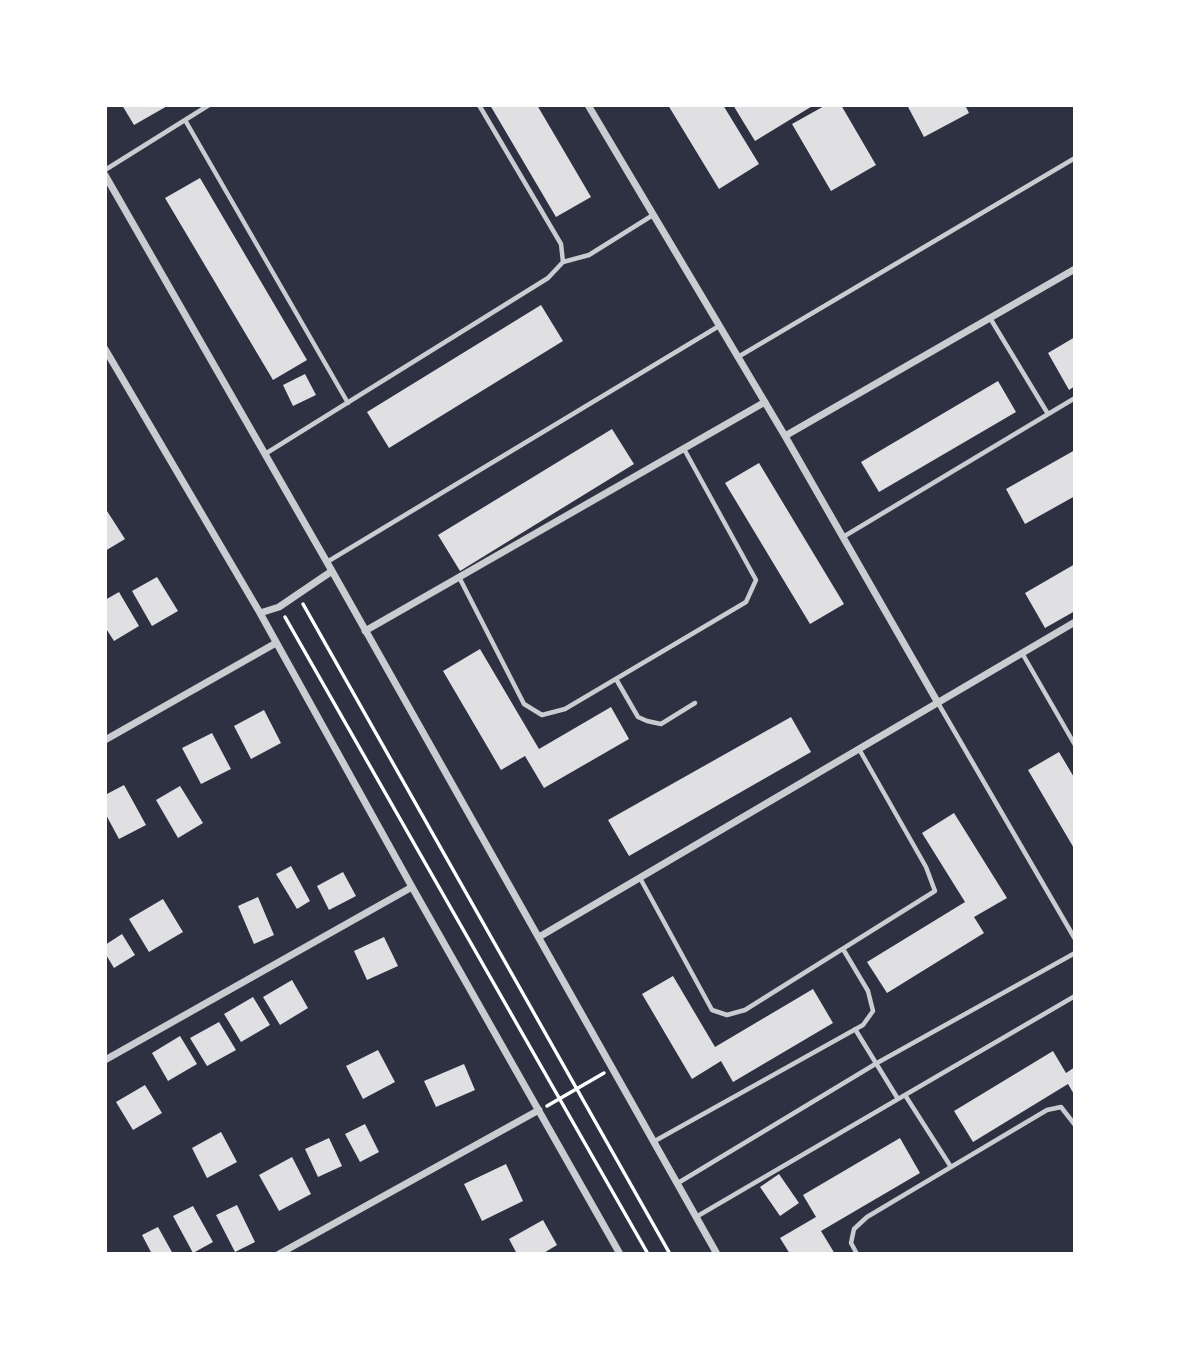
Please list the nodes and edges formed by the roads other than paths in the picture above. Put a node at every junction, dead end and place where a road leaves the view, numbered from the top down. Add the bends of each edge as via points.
1 (209, 105) edge
2 (479, 105) edge
3 (588, 105) edge
4 (185, 120) junction
5 (1075, 158) edge
6 (105, 172) edge
7 (653, 215) junction
8 (563, 262) junction
9 (1075, 269) edge
10 (990, 318) junction
11 (719, 326) junction
12 (105, 349) edge
13 (738, 357) junction
14 (1075, 398) edge
15 (348, 402) junction
16 (765, 402) junction
17 (1048, 414) junction
18 (785, 436) junction
19 (684, 449) junction
20 (265, 454) junction
21 (843, 537) junction
22 (327, 562) junction
23 (332, 571) junction
24 (459, 577) junction
25 (260, 613) junction
26 (1075, 622) edge
27 (365, 631) junction
28 (276, 643) junction
29 (1022, 653) junction
30 (615, 679) junction
31 (695, 703) dead end
32 (938, 703) junction
33 (105, 740) edge
34 (1075, 745) edge
35 (859, 749) junction
36 (640, 877) junction
37 (412, 887) junction
38 (539, 937) junction
39 (1075, 939) edge
40 (843, 949) junction
41 (1075, 953) edge
42 (1075, 996) edge
43 (855, 1030) junction
44 (105, 1060) edge
45 (877, 1063) junction
46 (905, 1095) junction
47 (898, 1099) junction
48 (539, 1110) junction
49 (1075, 1125) edge
50 (653, 1142) junction
51 (951, 1167) junction
52 (678, 1183) junction
53 (696, 1217) junction
54 (290, 1251) edge
55 (279, 1254) edge
56 (620, 1254) edge
57 (717, 1254) edge
58 (858, 1254) edge

1 - 4 lane
2 - 8 lane via 561,244
3 - 7 street
4 - 6 lane
4 - 15 lane
5 - 13 lane
6 - 20 street
7 - 8 lane via 589,255
7 - 11 street
8 - 15 lane via 548,278
9 - 10 street
10 - 17 lane
10 - 18 street
11 - 13 street
11 - 22 lane
12 - 25 street
13 - 16 street
14 - 17 lane
15 - 20 lane
16 - 18 street
16 - 19 street
17 - 21 lane
18 - 21 street
19 - 24 street
19 - 30 lane via 756,580 746,602
20 - 22 street
21 - 32 street
22 - 23 street
23 - 25 street via 279,607
23 - 27 street
24 - 27 street
24 - 30 lane via 524,704 542,715 565,709
25 - 28 street
26 - 29 street
27 - 38 street
28 - 33 street
28 - 37 street
29 - 32 street
29 - 34 lane
30 - 31 lane via 638,717 647,721 661,724
32 - 35 street
32 - 39 lane
35 - 36 street
35 - 40 lane via 935,891
36 - 38 street
36 - 40 lane via 712,1010 727,1015 745,1010
37 - 44 street
37 - 48 street
38 - 50 street
40 - 43 lane via 868,991 873,1011
41 - 45 lane
42 - 46 lane
43 - 45 lane
43 - 50 lane
45 - 47 lane
45 - 52 lane
46 - 47 lane
46 - 51 lane
47 - 53 lane
48 - 54 street
48 - 56 street
49 - 51 lane via 1060,1107 1046,1110
50 - 52 street
51 - 58 lane via 867,1217 854,1230 851,1242
52 - 53 street
53 - 57 street
54 - 55 street

